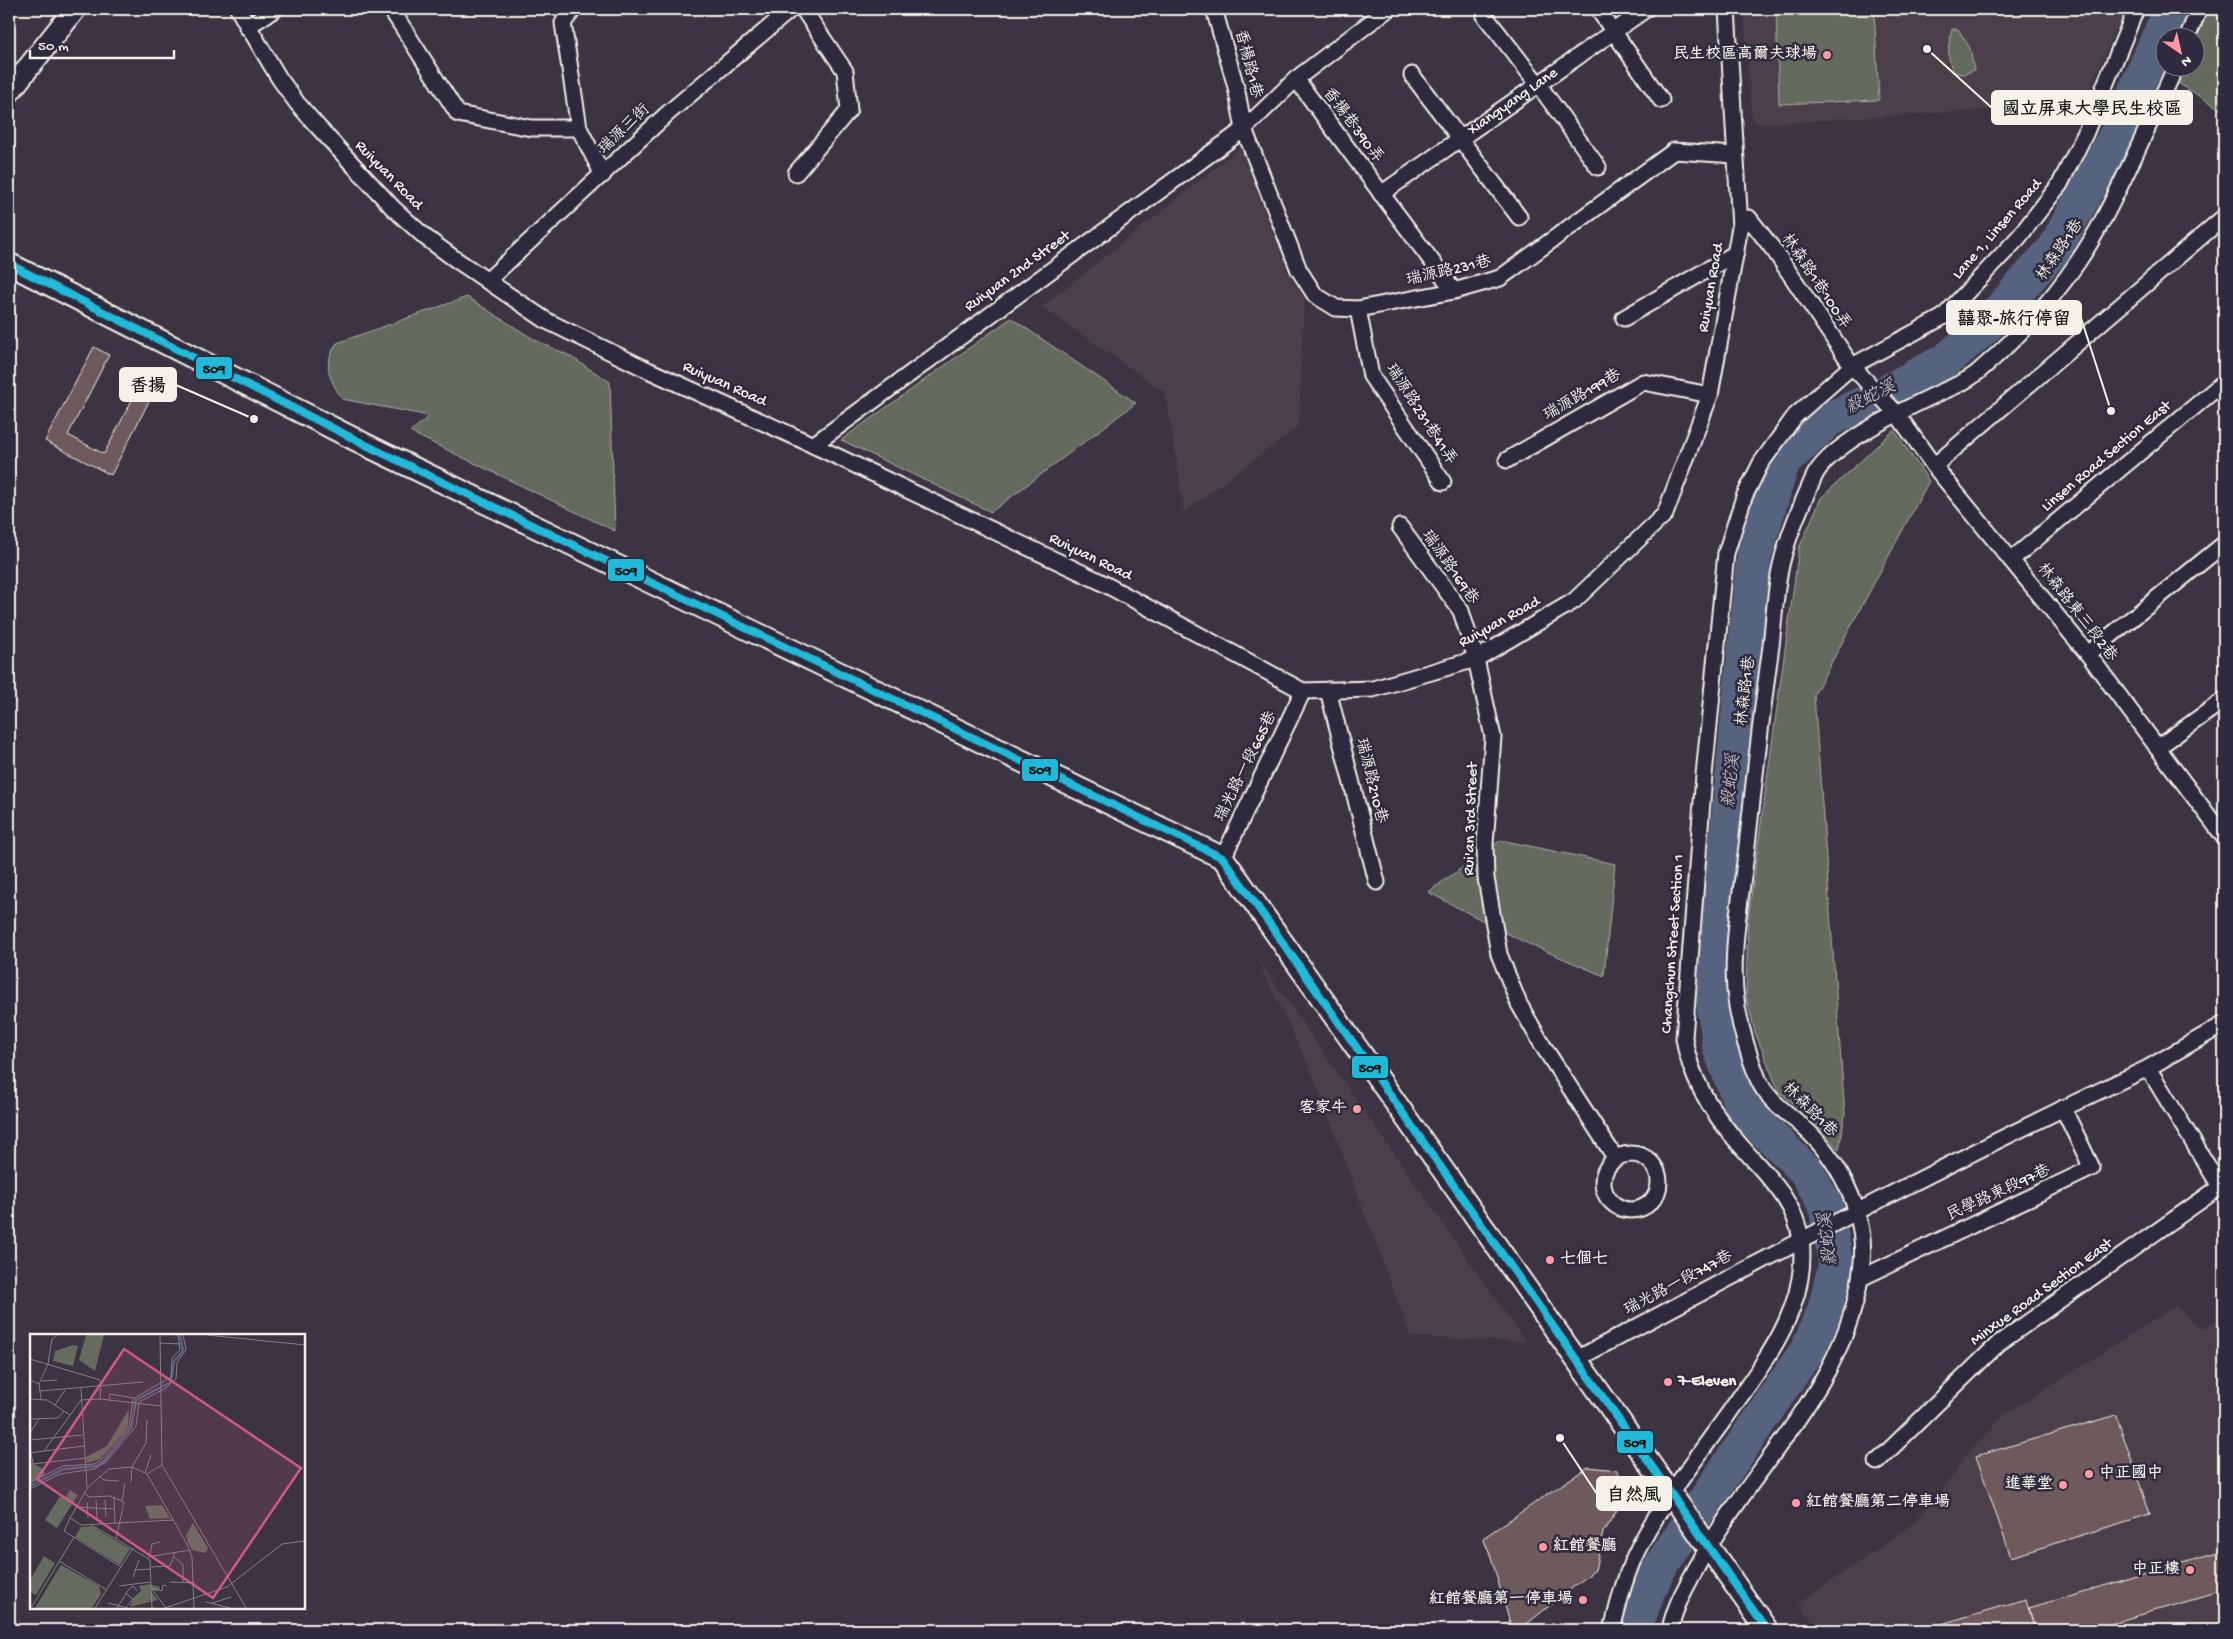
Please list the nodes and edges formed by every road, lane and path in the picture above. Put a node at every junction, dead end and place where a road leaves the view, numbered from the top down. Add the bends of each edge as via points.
1 (75, 9) edge
2 (238, 9) edge
3 (275, 9) edge
4 (391, 9) edge
5 (574, 9) edge
6 (791, 9) edge
7 (803, 9) edge
8 (1214, 9) edge
9 (1388, 9) edge
10 (1598, 9) edge
11 (1646, 9) edge
12 (1727, 9) edge
13 (2136, 9) edge
14 (2199, 9) edge
15 (1485, 16) dead end
16 (247, 27) junction
17 (2192, 28) edge
18 (1615, 31) junction
19 (1412, 75) dead end
20 (2170, 78) edge
21 (1296, 79) junction
22 (1538, 84) junction
23 (9, 92) edge
24 (1661, 100) dead end
25 (579, 128) junction
26 (1244, 129) junction
27 (1460, 139) junction
28 (1735, 154) junction
29 (1598, 167) dead end
30 (796, 173) dead end
31 (603, 175) junction
32 (1381, 194) junction
33 (2224, 216) edge
34 (1519, 217) dead end
35 (1749, 218) dead end
36 (1736, 253) junction
37 (9, 264) edge
38 (487, 281) junction
39 (1454, 291) junction
40 (1358, 308) junction
41 (1624, 318) dead end
42 (1852, 366) junction
43 (2224, 382) edge
44 (1710, 395) junction
45 (1897, 414) junction
46 (813, 445) junction
47 (1508, 460) dead end
48 (1934, 466) junction
49 (1443, 482) dead end
50 (1400, 527) dead end
51 (2224, 544) edge
52 (2011, 560) junction
53 (2088, 654) junction
54 (1476, 659) junction
55 (1328, 690) junction
56 (1303, 691) junction
57 (2224, 700) edge
58 (2157, 748) junction
59 (2224, 837) edge
60 (1223, 858) junction
61 (1377, 882) dead end
62 (2224, 1024) edge
63 (2148, 1068) junction
64 (2063, 1108) junction
65 (1616, 1159) dead end
66 (2223, 1188) edge
67 (1858, 1212) junction
68 (1801, 1240) junction
69 (1860, 1278) junction
70 (1574, 1360) junction
71 (1877, 1462) dead end
72 (1671, 1494) junction
73 (1708, 1547) junction
74 (1612, 1630) edge
75 (1670, 1630) edge
76 (1767, 1630) edge

1 - 23 street
2 - 16 street, Ruiyuan Road
3 - 16 street
4 - 25 street via 458,114 531,128
5 - 25 street via 564,23
6 - 31 street, 瑞源三街 via 667,114
7 - 30 street via 845,71 849,110
8 - 26 street, 香楊路1巷
9 - 21 street
10 - 18 street
11 - 18 street, Xiangyang Lane
12 - 28 street
13 - 42 street, Lane 1, Linsen Road via 2085,134 2060,184 2025,229 1944,317
14 - 17 street
15 - 22 street
16 - 38 street, Ruiyuan Road via 297,103 393,208
18 - 22 street, Xiangyang Lane
18 - 24 street
19 - 27 street
20 - 45 street, 林森路1巷 via 2105,217 2077,264 2046,303 1974,376
21 - 26 street
21 - 32 street, 香揚巷390弄
22 - 27 street, Xiangyang Lane
22 - 29 street
25 - 31 street
26 - 40 street, 瑞源路231巷 via 1299,270 1315,295 1336,308
26 - 46 street, Ruiyuan 2nd Street
27 - 32 street, Xiangyang Lane
27 - 34 street
28 - 36 street, Ruiyuan Road via 1740,227
28 - 39 street, 瑞源路231巷 via 1674,151 1500,278
31 - 38 street, 瑞源三街
32 - 39 street, 香揚巷390弄
33 - 48 street
35 - 42 street, 林森路1巷100弄
36 - 41 street
36 - 44 street, Ruiyuan Road
37 - 60 street via 372,448
38 - 46 street, Ruiyuan Road via 546,321
39 - 40 street, 瑞源路231巷
40 - 49 street, 瑞源路231巷41弄 via 1370,376
42 - 45 street, 林森路1巷100弄
42 - 68 street, Changchun Street Section 1 via 1796,416 1761,463 1744,497 1726,553 1704,775 1684,1038 1694,1078 1714,1111 1788,1201
43 - 52 street, Linsen Road Section East
44 - 47 street, 瑞源路199巷 via 1643,382
44 - 54 street, Ruiyuan Road via 1665,514 1574,601
45 - 48 street, 林森路東三段2巷
45 - 67 street, 林森路1巷 via 1836,450 1816,471 1781,566 1736,951 1735,988 1739,1019 1762,1087 1772,1101 1817,1140 1842,1178
46 - 56 street, Ruiyuan Road via 1099,581
48 - 52 street, 林森路東三段2巷
50 - 54 street, 瑞源路169巷 via 1461,611
51 - 53 street
52 - 53 street, 林森路東三段2巷
53 - 58 street, 林森路東三段2巷
54 - 55 street, Ruiyuan Road via 1373,689
54 - 65 street, Rui'an 3rd Street via 1493,737 1485,844 1486,878 1499,954 1519,1004
55 - 56 street, Ruiyuan Road
55 - 61 street, 瑞源路210巷
56 - 60 street, 瑞光路一段665巷
57 - 58 street
58 - 59 street, 林森路東三段2巷
60 - 70 street
62 - 63 street
63 - 64 street
63 - 66 street, Minxue Road Section East
64 - 67 street
64 - 69 street, 民學路東段97巷 via 2092,1168
66 - 71 street, Minxue Road Section East via 1999,1343
67 - 68 street, 瑞光路一段747巷
67 - 69 street, 林森路1巷 via 1863,1250
68 - 70 street, 瑞光路一段747巷
68 - 72 street, Changchun Street Section 1 via 1797,1294 1788,1322 1772,1351
69 - 73 street, 林森路1巷 via 1848,1331 1820,1386
70 - 72 street
72 - 73 street
72 - 74 street, Changchun Street Section 1 via 1640,1545 1628,1572
73 - 75 street, 林森路1巷 via 1682,1594
73 - 76 street

